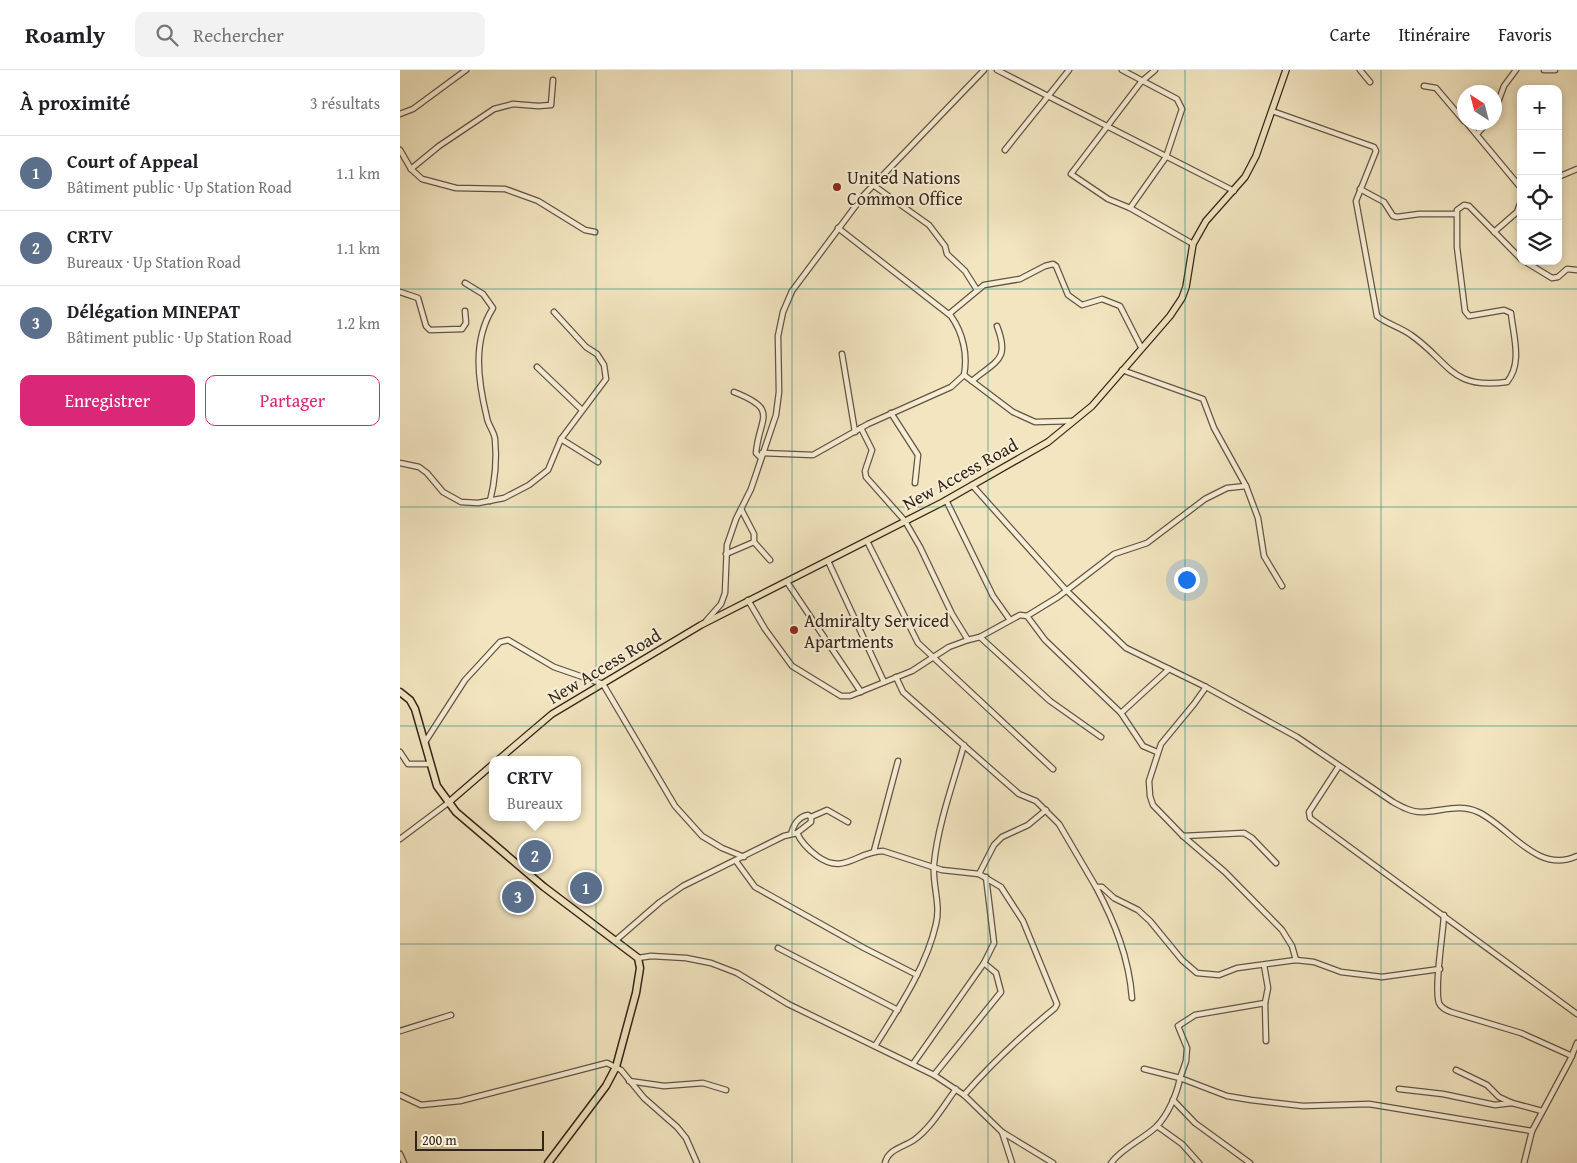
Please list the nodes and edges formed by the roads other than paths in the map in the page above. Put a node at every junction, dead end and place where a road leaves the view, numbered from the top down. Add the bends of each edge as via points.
1 (466, 70) edge
2 (984, 70) edge
3 (997, 70) edge
4 (1069, 70) edge
5 (1122, 70) edge
6 (1155, 70) edge
7 (1286, 70) edge
8 (1360, 70) edge
9 (1516, 70) edge
10 (1544, 70) edge
11 (1555, 70) edge
12 (553, 80) dead end
13 (1141, 82) junction
14 (1370, 82) dead end
15 (1424, 86) dead end
16 (1502, 91) edge
17 (1050, 96) junction
18 (1272, 111) junction
19 (1457, 113) edge
20 (400, 114) edge
21 (1108, 127) junction
22 (1473, 130) edge
23 (1481, 130) edge
24 (1477, 134) junction
25 (400, 150) edge
26 (1005, 150) dead end
27 (1166, 157) junction
28 (411, 169) junction
29 (1577, 169) edge
30 (1562, 175) edge
31 (1517, 183) edge
32 (873, 185) junction
33 (1360, 189) junction
34 (1234, 191) junction
35 (1130, 208) junction
36 (1517, 212) edge
37 (1456, 214) junction
38 (838, 228) junction
39 (595, 232) dead end
40 (1494, 232) junction
41 (1193, 244) junction
42 (1517, 255) edge
43 (1531, 265) edge
44 (1577, 270) edge
45 (465, 283) dead end
46 (977, 290) junction
47 (400, 292) edge
48 (465, 311) dead end
49 (554, 312) dead end
50 (949, 314) junction
51 (997, 326) dead end
52 (1141, 346) junction
53 (842, 354) dead end
54 (537, 367) dead end
55 (1122, 370) junction
56 (964, 375) junction
57 (972, 381) junction
58 (734, 392) dead end
59 (582, 410) junction
60 (891, 414) junction
61 (1076, 421) junction
62 (861, 428) junction
63 (855, 432) junction
64 (561, 439) junction
65 (761, 456) junction
66 (598, 462) dead end
67 (400, 463) edge
68 (915, 483) dead end
69 (972, 485) junction
70 (1246, 486) junction
71 (946, 500) junction
72 (490, 501) junction
73 (741, 508) junction
74 (905, 521) junction
75 (867, 541) junction
76 (754, 542) junction
77 (726, 554) junction
78 (770, 560) dead end
79 (828, 561) junction
80 (787, 582) junction
81 (1282, 586) dead end
82 (1066, 590) junction
83 (748, 600) junction
84 (1027, 616) junction
85 (1010, 620) junction
86 (701, 625) junction
87 (980, 637) junction
88 (968, 640) junction
89 (933, 658) junction
90 (1169, 670) junction
91 (896, 677) junction
92 (884, 682) junction
93 (603, 684) junction
94 (1206, 687) junction
95 (400, 692) edge
96 (861, 692) junction
97 (1121, 714) junction
98 (1101, 737) dead end
99 (425, 742) junction
100 (964, 745) junction
101 (400, 752) edge
102 (1157, 752) junction
103 (503, 756) edge
104 (898, 762) dead end
105 (431, 764) junction
106 (1338, 766) junction
107 (489, 768) edge
108 (1054, 768) dead end
109 (448, 803) junction
110 (1046, 810) junction
111 (811, 817) junction
112 (848, 822) dead end
113 (794, 834) junction
114 (1183, 836) junction
115 (400, 839) edge
116 (874, 851) junction
117 (744, 856) junction
118 (1577, 856) edge
119 (736, 861) junction
120 (1276, 864) dead end
121 (934, 866) junction
122 (979, 874) junction
123 (986, 877) junction
124 (1096, 887) junction
125 (1444, 915) junction
126 (615, 941) junction
127 (778, 948) dead end
128 (638, 958) junction
129 (1296, 960) junction
130 (984, 963) junction
131 (1264, 964) junction
132 (1440, 969) junction
133 (917, 975) junction
134 (1132, 998) dead end
135 (1265, 1004) junction
136 (898, 1010) junction
137 (1577, 1014) edge
138 (451, 1015) dead end
139 (400, 1031) edge
140 (1266, 1041) dead end
141 (1577, 1043) edge
142 (875, 1046) junction
143 (1572, 1056) junction
144 (913, 1064) junction
145 (616, 1067) junction
146 (1144, 1069) dead end
147 (1456, 1070) dead end
148 (934, 1075) junction
149 (1180, 1078) junction
150 (629, 1082) junction
151 (956, 1089) junction
152 (1399, 1089) dead end
153 (726, 1090) dead end
154 (400, 1094) edge
155 (964, 1095) junction
156 (1173, 1100) junction
157 (1512, 1103) junction
158 (1542, 1111) junction
159 (1157, 1126) junction
160 (1532, 1131) junction
161 (1002, 1132) junction
162 (400, 1154) edge
163 (404, 1163) edge
164 (548, 1163) edge
165 (698, 1163) edge
166 (885, 1163) edge
167 (1012, 1163) edge
168 (1053, 1163) edge
169 (1111, 1163) edge
170 (1199, 1163) edge
171 (1250, 1163) edge
172 (1524, 1163) edge

1 - 20 street via 413,109
2 - 32 street
3 - 17 street
4 - 17 street
5 - 13 street
6 - 13 street
7 - 18 main road, New Access Road
8 - 14 street
9 - 16 street
10 - 11 street
12 - 28 street via 551,105 513,104 494,109
13 - 21 street
13 - 27 street via 1171,95 1182,104
15 - 19 street via 1436,88
17 - 21 street
17 - 26 street
18 - 33 street via 1374,147 1376,151
18 - 34 main road, New Access Road via 1256,156
21 - 27 street
21 - 35 street via 1071,174 1108,199
22 - 24 street
23 - 24 street
24 - 31 street
25 - 28 street
27 - 34 street
27 - 35 street
28 - 39 street via 422,179 447,186 498,188 514,192 538,201 585,230
29 - 30 street
32 - 38 street
32 - 46 street via 929,225 945,246 947,254 965,271
33 - 37 street via 1384,202 1393,216
33 - 37 street via 1356,211 1377,316 1410,334 1445,366 1472,382 1507,382 1514,374 1517,360 1510,312 1466,315 1460,283
34 - 41 main road, New Access Road via 1206,221
35 - 41 street
36 - 40 street
37 - 40 street via 1460,207 1469,206
38 - 50 street
38 - 65 street via 792,291 783,312 778,336 776,415
40 - 42 street
41 - 52 main road, New Access Road via 1182,298 1170,316
43 - 44 street via 1552,278 1567,269
45 - 72 street via 483,294 493,306 481,334 479,353 487,420 495,439 494,485
46 - 50 street
46 - 52 street via 989,283 1026,277 1053,264 1068,295 1082,305 1102,299 1120,306
47 - 48 street via 418,298 430,330 462,328 466,322
49 - 59 street via 596,354 606,372 606,379
50 - 56 street via 961,333 966,364
51 - 57 street via 1004,344 1002,355
52 - 55 main road, New Access Road
53 - 63 street
54 - 59 street
55 - 61 main road, New Access Road
55 - 70 street via 1203,399 1214,428
56 - 57 street
56 - 60 street via 951,387
57 - 61 street via 1013,412 1035,422
58 - 65 street via 753,400 764,413 756,449
59 - 64 street
60 - 62 street
60 - 68 street via 918,455
61 - 69 main road, New Access Road via 1048,442
62 - 63 street
62 - 74 street via 872,450 866,477
63 - 65 street via 813,455
64 - 66 street
64 - 72 street via 545,473 509,496
65 - 73 street
67 - 72 street via 419,467 451,498 470,503
69 - 71 main road, New Access Road
69 - 82 street
70 - 81 street via 1256,512 1264,556
70 - 82 street via 1227,488 1205,499 1153,540 1114,554
71 - 74 main road, New Access Road
71 - 85 street via 993,596
73 - 76 street via 754,534
73 - 77 street
74 - 75 main road, New Access Road
74 - 88 street
75 - 79 main road, New Access Road
75 - 89 street via 911,632
76 - 77 street
76 - 78 street
77 - 86 street via 725,593 721,604
79 - 80 main road, New Access Road
79 - 92 street
80 - 83 main road, New Access Road
80 - 96 street
82 - 84 street
82 - 90 street via 1126,648
83 - 86 main road, New Access Road
83 - 96 street via 792,666 841,696
84 - 85 street via 1020,615
84 - 97 street via 1045,640
85 - 87 street
86 - 93 main road, New Access Road
87 - 88 street
87 - 98 street via 1050,701
88 - 89 street
89 - 91 street
89 - 108 street
90 - 94 street
90 - 97 street
91 - 92 street
91 - 100 street via 904,692
92 - 96 street
93 - 99 street via 554,668 508,640 500,642 465,680
93 - 103 main road, New Access Road via 552,714
93 - 117 street via 675,806 702,836
94 - 102 street
94 - 106 street via 1297,737
95 - 99 highway via 415,708
97 - 102 street via 1143,746
99 - 105 highway
100 - 110 street via 1020,794
100 - 121 street via 937,843
101 - 105 street via 408,764
102 - 114 street via 1149,781 1150,796 1154,805
104 - 116 street
105 - 109 highway via 437,786
106 - 118 street via 1408,810 1464,808 1479,812 1525,848 1544,857 1565,861
106 - 125 street via 1309,812 1310,818
107 - 109 main road
109 - 115 street
109 - 126 highway via 544,887
110 - 122 street via 1028,825 1002,837 994,845
110 - 124 street via 1067,833
111 - 112 street via 827,810
111 - 113 street via 811,822
111 - 113 street via 800,818 795,823
113 - 116 street via 815,855 835,865
113 - 117 street
114 - 120 street via 1244,833
114 - 129 street via 1225,872 1282,930
116 - 121 street
117 - 119 street
119 - 126 street via 683,886
119 - 133 street via 755,887
121 - 122 street via 942,870
121 - 133 street via 937,922
122 - 123 street
123 - 130 street via 994,943
123 - 155 street via 1005,891 1018,914 1057,1004 990,1065
124 - 131 street via 1102,887 1114,898 1138,910 1197,973 1219,975 1237,968
124 - 134 street via 1123,946
125 - 132 street
125 - 137 street
126 - 128 highway
127 - 136 street
128 - 142 street via 662,956 711,962
128 - 145 highway via 640,968 636,993
129 - 131 street
129 - 132 street via 1314,962 1341,972 1382,978
130 - 144 street
130 - 148 street via 996,973 1001,992
131 - 135 street via 1268,988
132 - 143 street via 1438,997 1441,1007 1521,1034
133 - 136 street
135 - 140 street
135 - 149 street via 1195,1016 1184,1021 1178,1029 1187,1048
136 - 142 street
138 - 139 street
141 - 143 street
142 - 144 street
143 - 158 street
144 - 148 street
145 - 150 street
145 - 154 street via 606,1063 436,1105 421,1104
145 - 164 highway via 606,1086
146 - 149 street
147 - 157 street via 1487,1085 1499,1097
148 - 151 street
149 - 156 street
149 - 160 street via 1227,1096 1251,1100 1304,1106 1369,1104
150 - 153 street via 664,1086 703,1083
150 - 165 street via 677,1127
151 - 155 street
151 - 166 street via 924,1131 888,1154
152 - 157 street via 1495,1105
155 - 161 street
156 - 159 street
156 - 171 street via 1195,1123
157 - 158 street
158 - 160 street
159 - 169 street
159 - 170 street via 1182,1144
160 - 172 street
161 - 167 street
161 - 168 street
162 - 163 street

